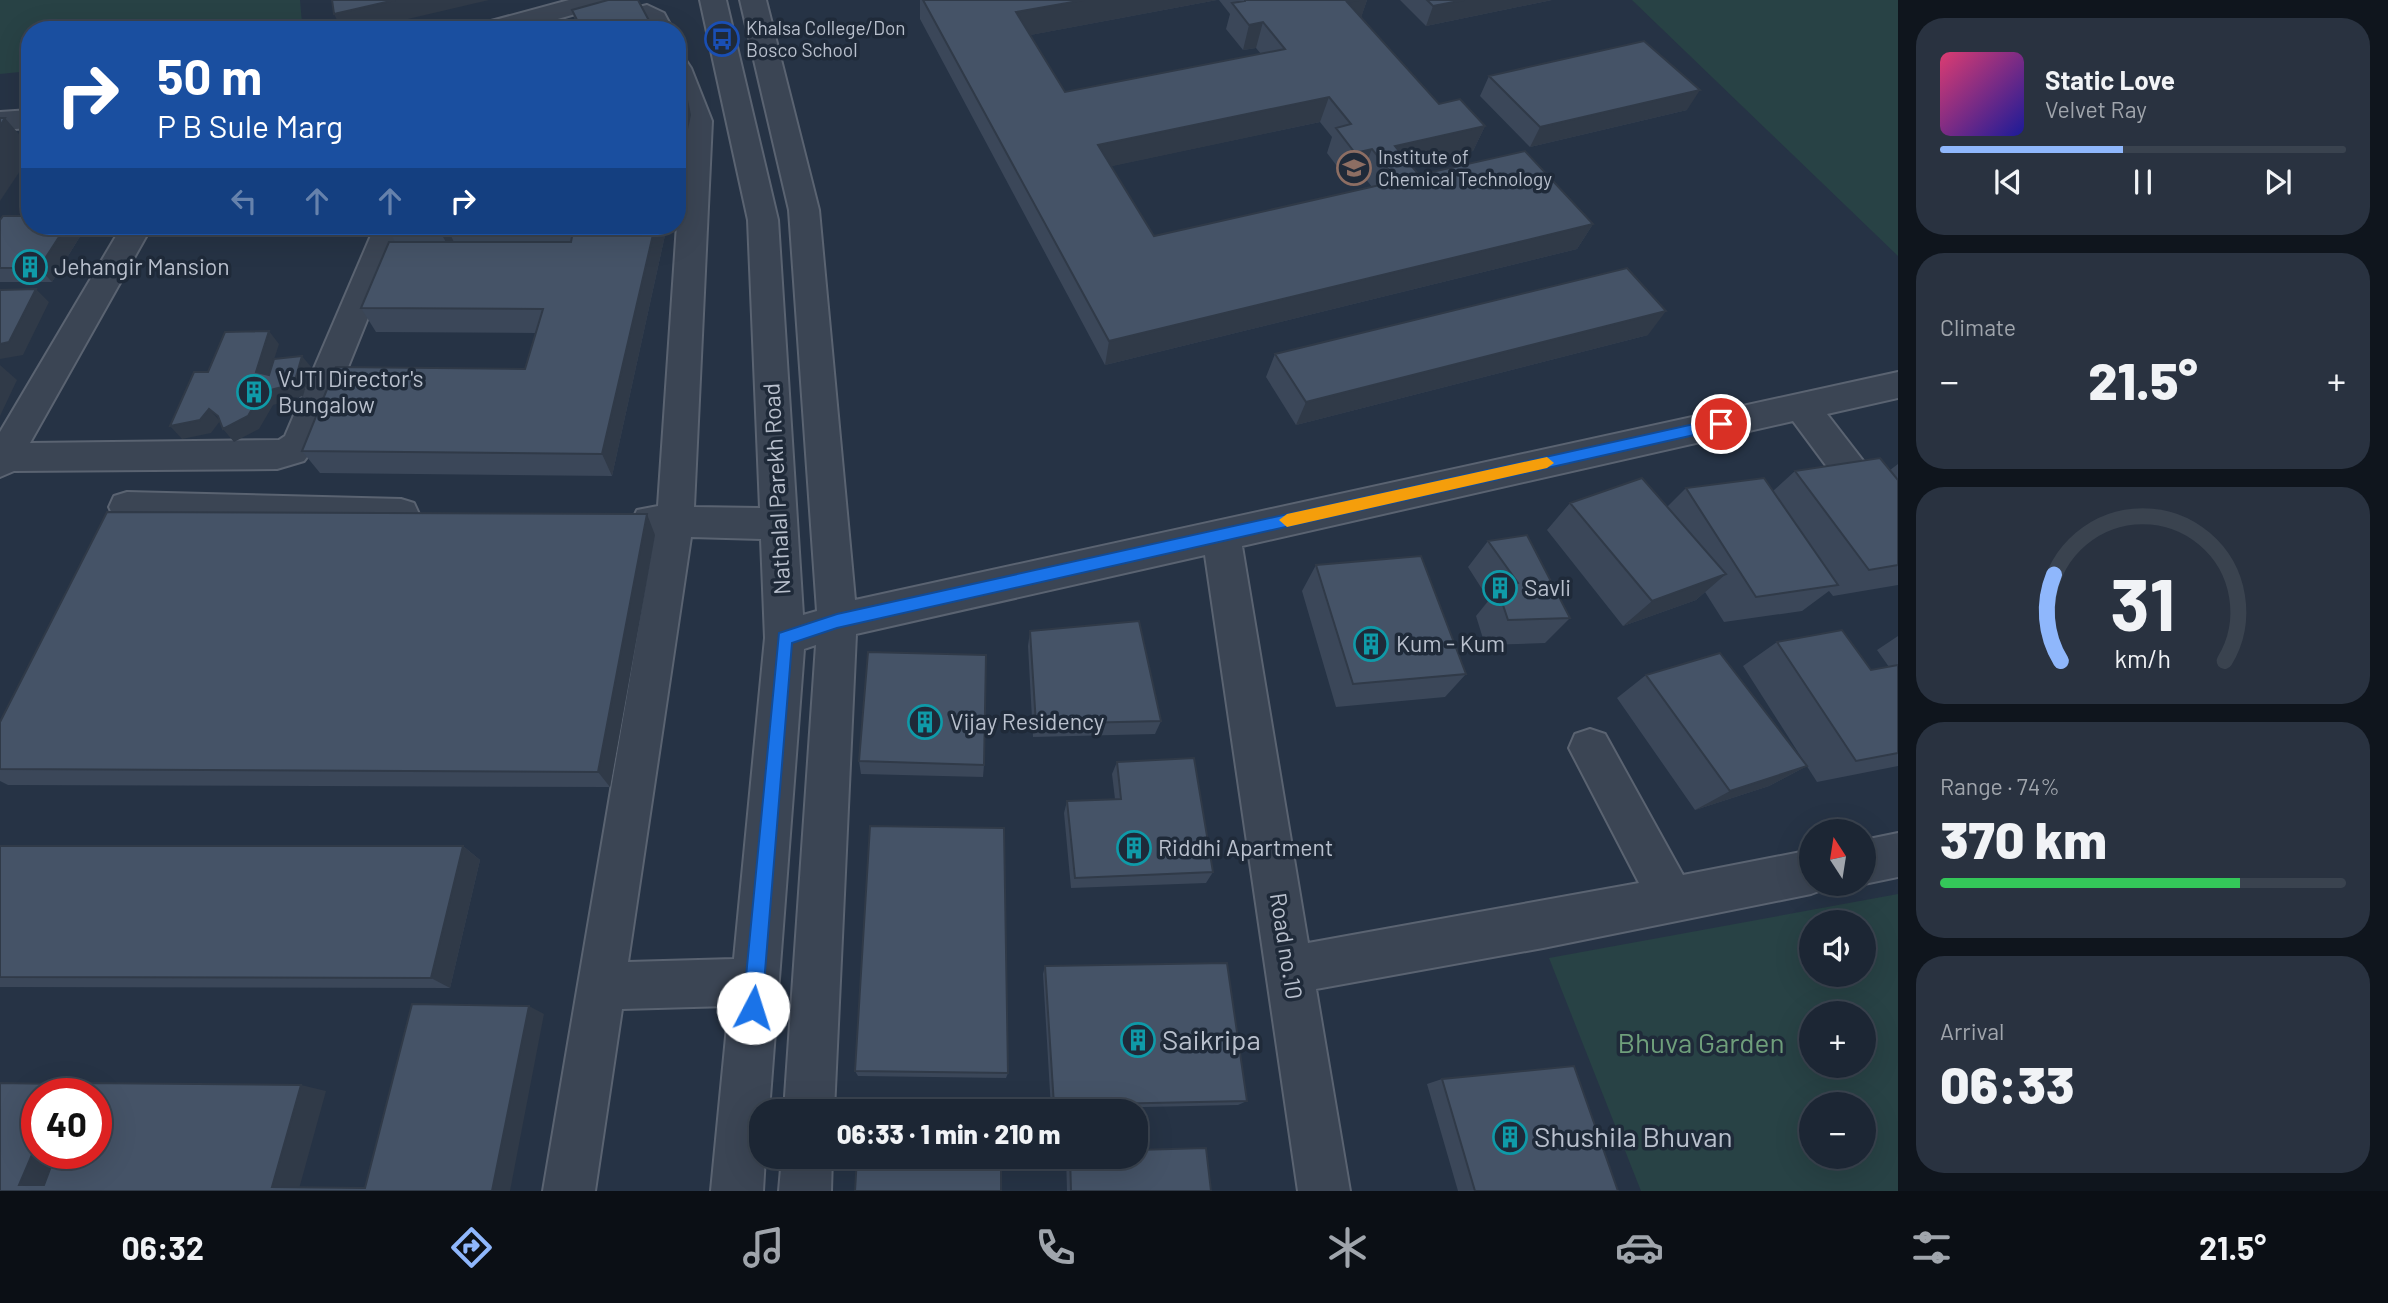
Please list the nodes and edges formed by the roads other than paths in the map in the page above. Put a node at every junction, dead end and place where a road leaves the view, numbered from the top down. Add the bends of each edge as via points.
1 (598, 0) edge
2 (713, 0) edge
3 (753, 0) edge
4 (561, 20) edge
5 (614, 21) edge
6 (655, 21) edge
7 (686, 91) edge
8 (15, 120) edge
9 (0, 144) edge
10 (132, 235) edge
11 (390, 235) edge
12 (364, 384) edge
13 (324, 385) junction
14 (1898, 385) edge
15 (1801, 406) junction
16 (153, 456) junction
17 (2, 460) edge
18 (127, 507) junction
19 (429, 515) edge
20 (621, 520) edge
21 (676, 521) junction
22 (779, 524) junction
23 (1898, 534) edge
24 (1221, 535) junction
25 (109, 542) edge
26 (837, 621) junction
27 (785, 638) junction
28 (1590, 748) dead end
29 (1898, 855) edge
30 (1876, 860) edge
31 (1799, 874) edge
32 (1672, 900) junction
33 (1290, 970) junction
34 (755, 982) junction
35 (601, 986) junction
36 (810, 1099) edge
37 (806, 1169) edge
38 (569, 1191) edge
39 (737, 1191) edge
40 (805, 1191) edge
41 (1324, 1191) edge

1 - 4 street
2 - 22 street, Nathalal Parekh Road via 763,220
3 - 26 street, Nathalal Parekh Road via 804,210
5 - 6 street via 647,13
7 - 21 street via 698,121
8 - 9 street
10 - 17 street
11 - 13 street via 391,261
12 - 13 street
13 - 16 street via 299,444 291,451
14 - 15 street
15 - 23 street
15 - 24 street
16 - 17 street
16 - 18 street
18 - 19 street
18 - 25 street
20 - 21 street
21 - 22 street
21 - 35 street
22 - 27 street, Nathalal Parekh Road
24 - 26 street
24 - 33 street, Road no.10
26 - 27 street
26 - 36 street, Nathalal Parekh Road
27 - 34 street, Nathalal Parekh Road
28 - 32 street
29 - 30 street
31 - 32 street
32 - 33 street
33 - 41 street, Road no.10
34 - 35 street
34 - 39 street, Nathalal Parekh Road
35 - 38 street
37 - 40 street

